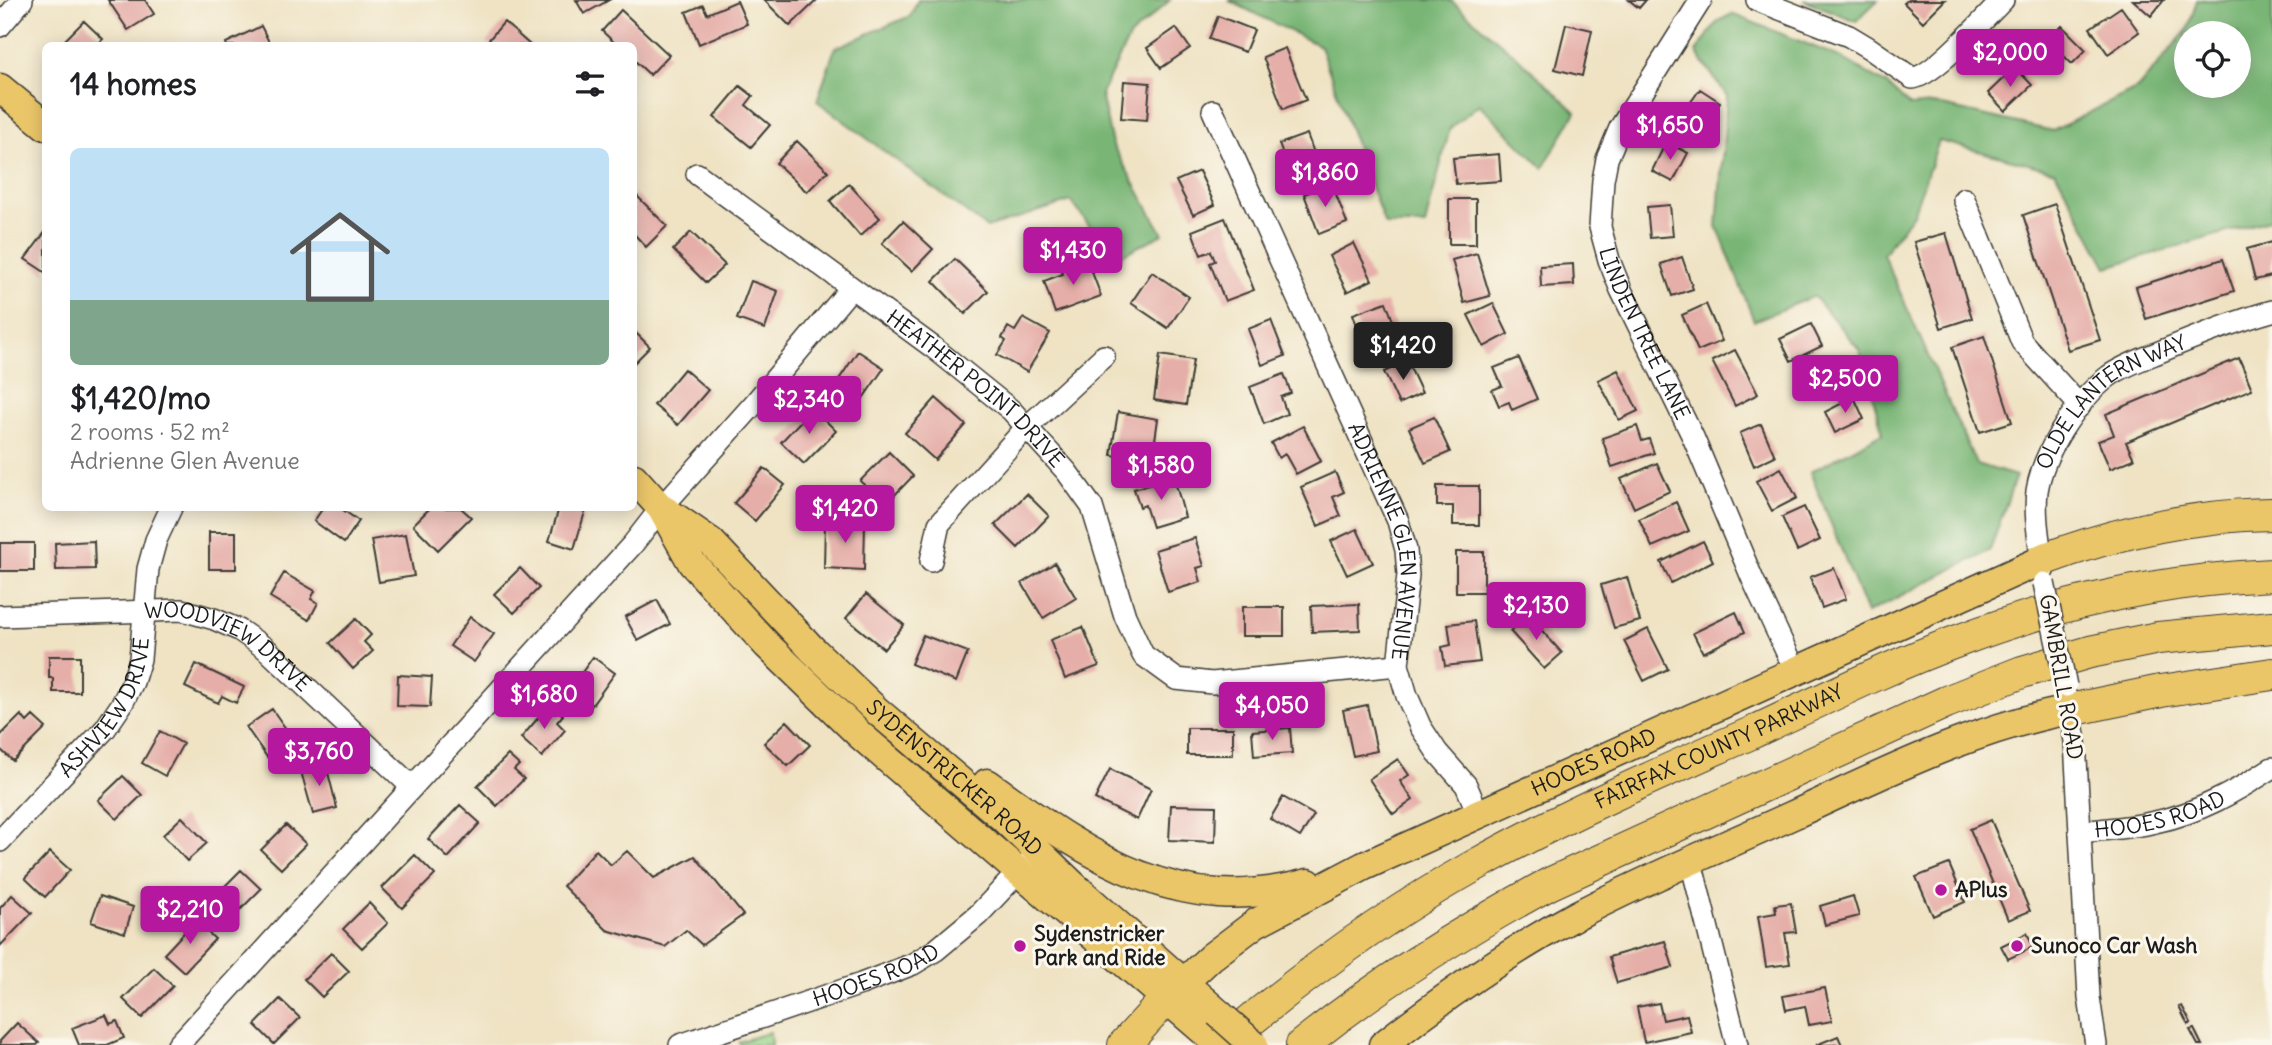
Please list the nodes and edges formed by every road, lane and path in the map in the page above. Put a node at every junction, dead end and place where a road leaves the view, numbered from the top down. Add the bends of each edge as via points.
1 (22, 0) edge
2 (1700, 0) edge
3 (2003, 0) edge
4 (1759, 1) edge
5 (0, 26) edge
6 (0, 88) edge
7 (1213, 111) dead end
8 (42, 123) edge
9 (697, 174) dead end
10 (1964, 199) dead end
11 (851, 288) junction
12 (2272, 311) edge
13 (1104, 356) dead end
14 (2080, 406) junction
15 (1026, 428) junction
16 (637, 481) edge
17 (661, 508) junction
18 (170, 511) edge
19 (2272, 514) edge
20 (931, 561) dead end
21 (2043, 571) junction
22 (2272, 575) edge
23 (144, 611) junction
24 (0, 616) edge
25 (2272, 627) edge
26 (1398, 665) junction
27 (1795, 670) junction
28 (2272, 674) edge
29 (2068, 698) junction
30 (876, 710) junction
31 (2272, 768) edge
32 (412, 787) junction
33 (1478, 813) junction
34 (2080, 832) junction
35 (0, 841) edge
36 (1037, 851) junction
37 (1691, 862) junction
38 (1364, 866) junction
39 (1019, 872) junction
40 (1175, 991) junction
41 (1215, 1033) edge
42 (178, 1045) edge
43 (680, 1045) edge
44 (1124, 1045) edge
45 (1254, 1045) edge
46 (1302, 1045) edge
47 (1383, 1045) edge
48 (1737, 1045) edge
49 (2096, 1045) edge

1 - 5 street
2 - 27 street, LINDEN TREE LANE via 1620,128 1607,159 1600,227 1621,290 1693,437
3 - 4 street via 1932,70 1917,78 1849,36
6 - 8 main road
7 - 26 street, ADRIENNE GLEN AVENUE via 1398,521 1408,575
9 - 11 street, HEATHER POINT DRIVE
10 - 14 street via 2022,342
11 - 15 street, HEATHER POINT DRIVE via 953,363
11 - 17 street
12 - 14 street, OLDE LANTERN WAY via 2228,323 2109,375
13 - 15 street
14 - 21 street, OLDE LANTERN WAY via 2050,450 2040,478 2037,512
15 - 20 street via 939,524
15 - 26 street, HEATHER POINT DRIVE via 1067,472 1091,507 1125,616 1143,655 1176,679 1212,683
16 - 17 main road, SYDENSTRICKER ROAD
17 - 30 main road, SYDENSTRICKER ROAD via 711,542
17 - 32 street
17 - 39 main road, SYDENSTRICKER ROAD via 692,563 776,654 860,735
18 - 23 street, ASHVIEW DRIVE via 148,569
19 - 21 highway via 2166,526 2100,540
21 - 27 main road, HOOES ROAD
21 - 29 street, GAMBRILL ROAD, bridge
22 - 41 highway, FAIRFAX COUNTY PARKWAY via 2160,586 2084,601 1955,642 1593,804 1471,867 1335,955 1277,999
23 - 24 street, WOODVIEW DRIVE
23 - 32 street, WOODVIEW DRIVE via 182,610 239,630 279,660
23 - 35 street, ASHVIEW DRIVE via 140,659 122,704 105,729
25 - 46 highway via 2196,633 2100,650 2022,672 1945,702 1539,889 1408,967
26 - 33 street, ADRIENNE GLEN AVENUE via 1420,726 1466,785
27 - 33 main road, HOOES ROAD
28 - 29 highway via 2161,691
29 - 34 street, GAMBRILL ROAD via 2076,741
29 - 37 main road via 1935,752
30 - 36 main road, SYDENSTRICKER ROAD
30 - 38 main road via 936,745 1102,858 1164,885 1211,893 1258,893
31 - 34 street, HOOES ROAD via 2228,796 2183,815
32 - 42 street
33 - 38 main road, HOOES ROAD
34 - 49 street, GAMBRILL ROAD
36 - 39 street, HOOES ROAD
36 - 40 main road, SYDENSTRICKER ROAD
37 - 47 main road via 1551,929
37 - 48 street
38 - 40 main road, HOOES ROAD via 1256,923
39 - 40 main road, SYDENSTRICKER ROAD
39 - 43 street, HOOES ROAD via 978,915 913,964
40 - 41 main road, SYDENSTRICKER ROAD
40 - 44 highway
41 - 45 main road, SYDENSTRICKER ROAD, bridge

